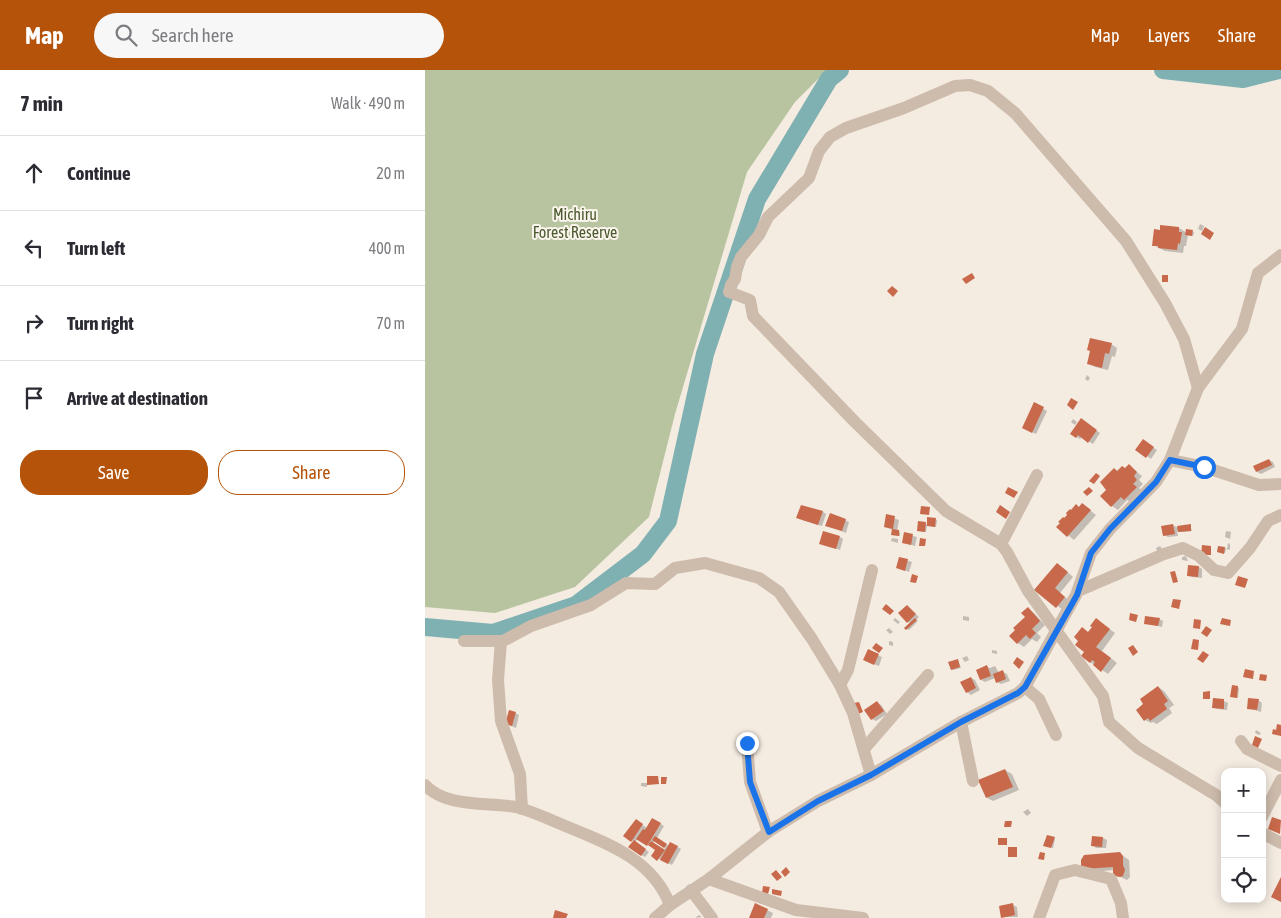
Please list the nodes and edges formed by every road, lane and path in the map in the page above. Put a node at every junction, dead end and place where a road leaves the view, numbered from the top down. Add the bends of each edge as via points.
1 (1281, 255) edge
2 (1198, 388) junction
3 (1170, 460) junction
4 (1037, 475) dead end
5 (1281, 484) edge
6 (1281, 515) edge
7 (1001, 544) junction
8 (872, 570) dead end
9 (1078, 591) junction
10 (1057, 633) junction
11 (465, 641) dead end
12 (501, 641) junction
13 (928, 675) dead end
14 (840, 685) junction
15 (1025, 687) junction
16 (961, 722) junction
17 (1056, 735) dead end
18 (1241, 741) dead end
19 (747, 743) dead end
20 (864, 749) junction
21 (1281, 766) edge
22 (871, 775) junction
23 (1281, 780) edge
24 (973, 781) dead end
25 (425, 785) edge
26 (1221, 800) edge
27 (522, 809) junction
28 (1264, 813) edge
29 (769, 832) junction
30 (1266, 835) edge
31 (1281, 843) edge
32 (709, 879) junction
33 (691, 890) junction
34 (670, 905) junction
35 (655, 918) edge
36 (713, 918) edge
37 (863, 918) edge
38 (1039, 918) edge
39 (1123, 918) edge

1 - 2 street via 1257,273 1241,329
2 - 3 street
2 - 7 street via 1183,339 1165,303 1126,241 1015,113 988,91 969,85 955,86 830,136 819,151 809,178 768,217 759,235 741,257 729,292 750,300 753,316 946,512
3 - 5 street via 1259,485
3 - 9 street via 1156,482 1091,553
4 - 7 street
6 - 9 street via 1268,521 1229,573 1213,570 1199,556 1183,548
7 - 10 street
8 - 14 street via 848,670
9 - 10 street
10 - 15 street
10 - 26 street via 1103,696 1109,722 1138,748
11 - 12 street
12 - 14 street via 531,626 591,605 626,583 655,584 675,568 705,563 759,578 779,592
12 - 27 street via 498,680 501,721 521,774
13 - 20 street
14 - 20 street
15 - 16 street
15 - 17 street via 1039,699
16 - 22 street
16 - 24 street
18 - 21 street via 1247,749
19 - 29 street via 750,782
20 - 22 street
22 - 29 street via 818,801
23 - 28 street
25 - 27 street via 432,793 450,800
27 - 34 street via 600,840 633,858 655,877
29 - 32 street
30 - 31 street
32 - 33 street
32 - 37 street via 796,910
33 - 34 street
33 - 36 street
34 - 35 street
38 - 39 street via 1055,875 1075,870 1111,879

